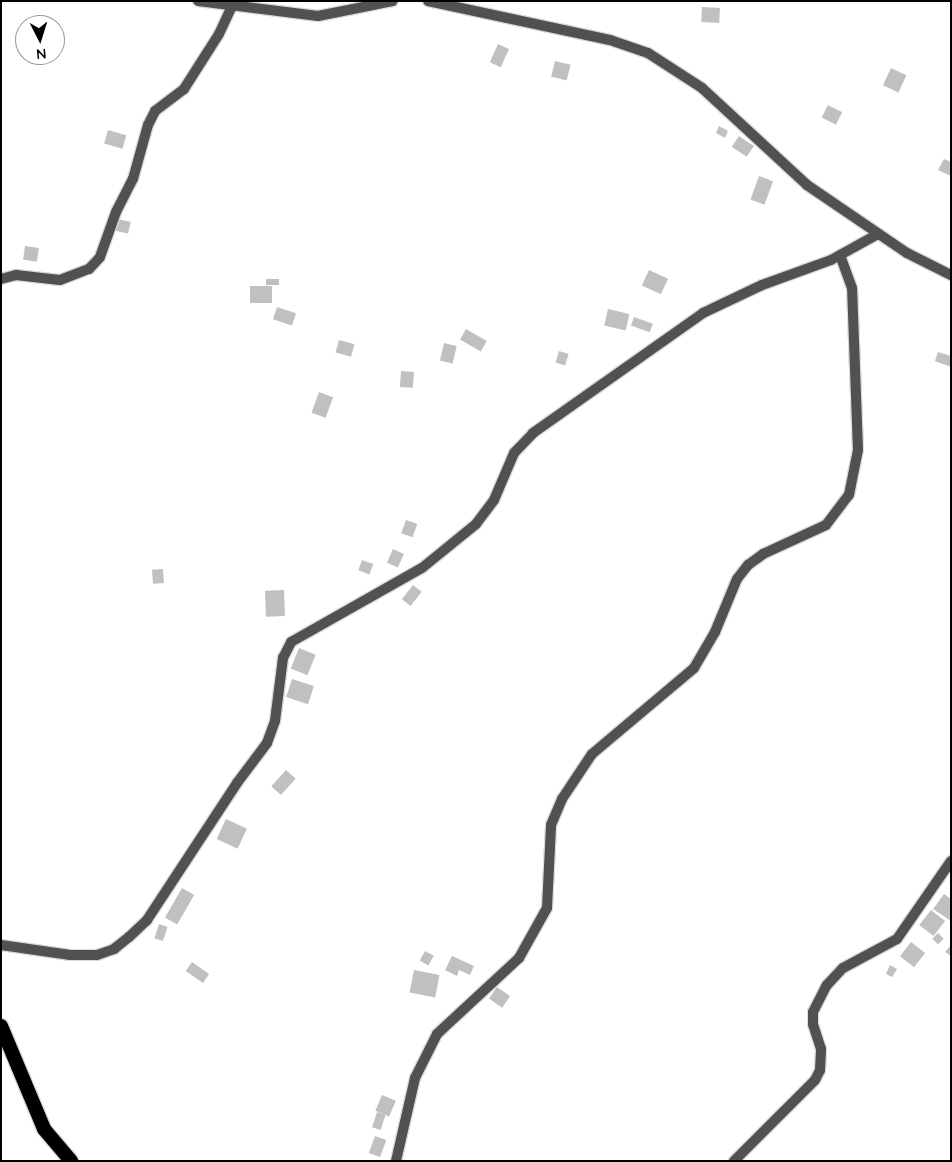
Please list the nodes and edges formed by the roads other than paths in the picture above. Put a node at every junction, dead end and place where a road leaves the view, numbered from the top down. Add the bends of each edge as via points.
1 (198, 1) edge
2 (393, 1) edge
3 (428, 1) edge
4 (232, 6) junction
5 (878, 234) junction
6 (840, 255) junction
7 (951, 275) edge
8 (1, 279) edge
9 (951, 861) edge
10 (1, 944) edge
11 (1, 1026) edge
12 (71, 1161) edge
13 (396, 1161) edge
14 (734, 1161) edge

1 - 4 street
2 - 4 street via 318,16
3 - 5 street via 610,40 648,53 702,88 807,184
4 - 8 street via 219,34 184,90 166,101 152,118 133,179 116,212 100,256 89,269 60,280 16,275
5 - 6 street
5 - 7 street
6 - 10 street via 703,313 533,433 514,453 494,500 476,524 422,568 291,642 283,658 275,721 267,743 147,920 130,937 97,955 70,955
6 - 13 street via 852,288 858,450 849,495 826,526 763,554 748,565 694,668 592,754 562,799 551,825 547,908 519,958 437,1034 415,1078
9 - 14 street via 897,938 842,968 827,985 813,1012 822,1062 817,1075
11 - 12 highway via 44,1130

